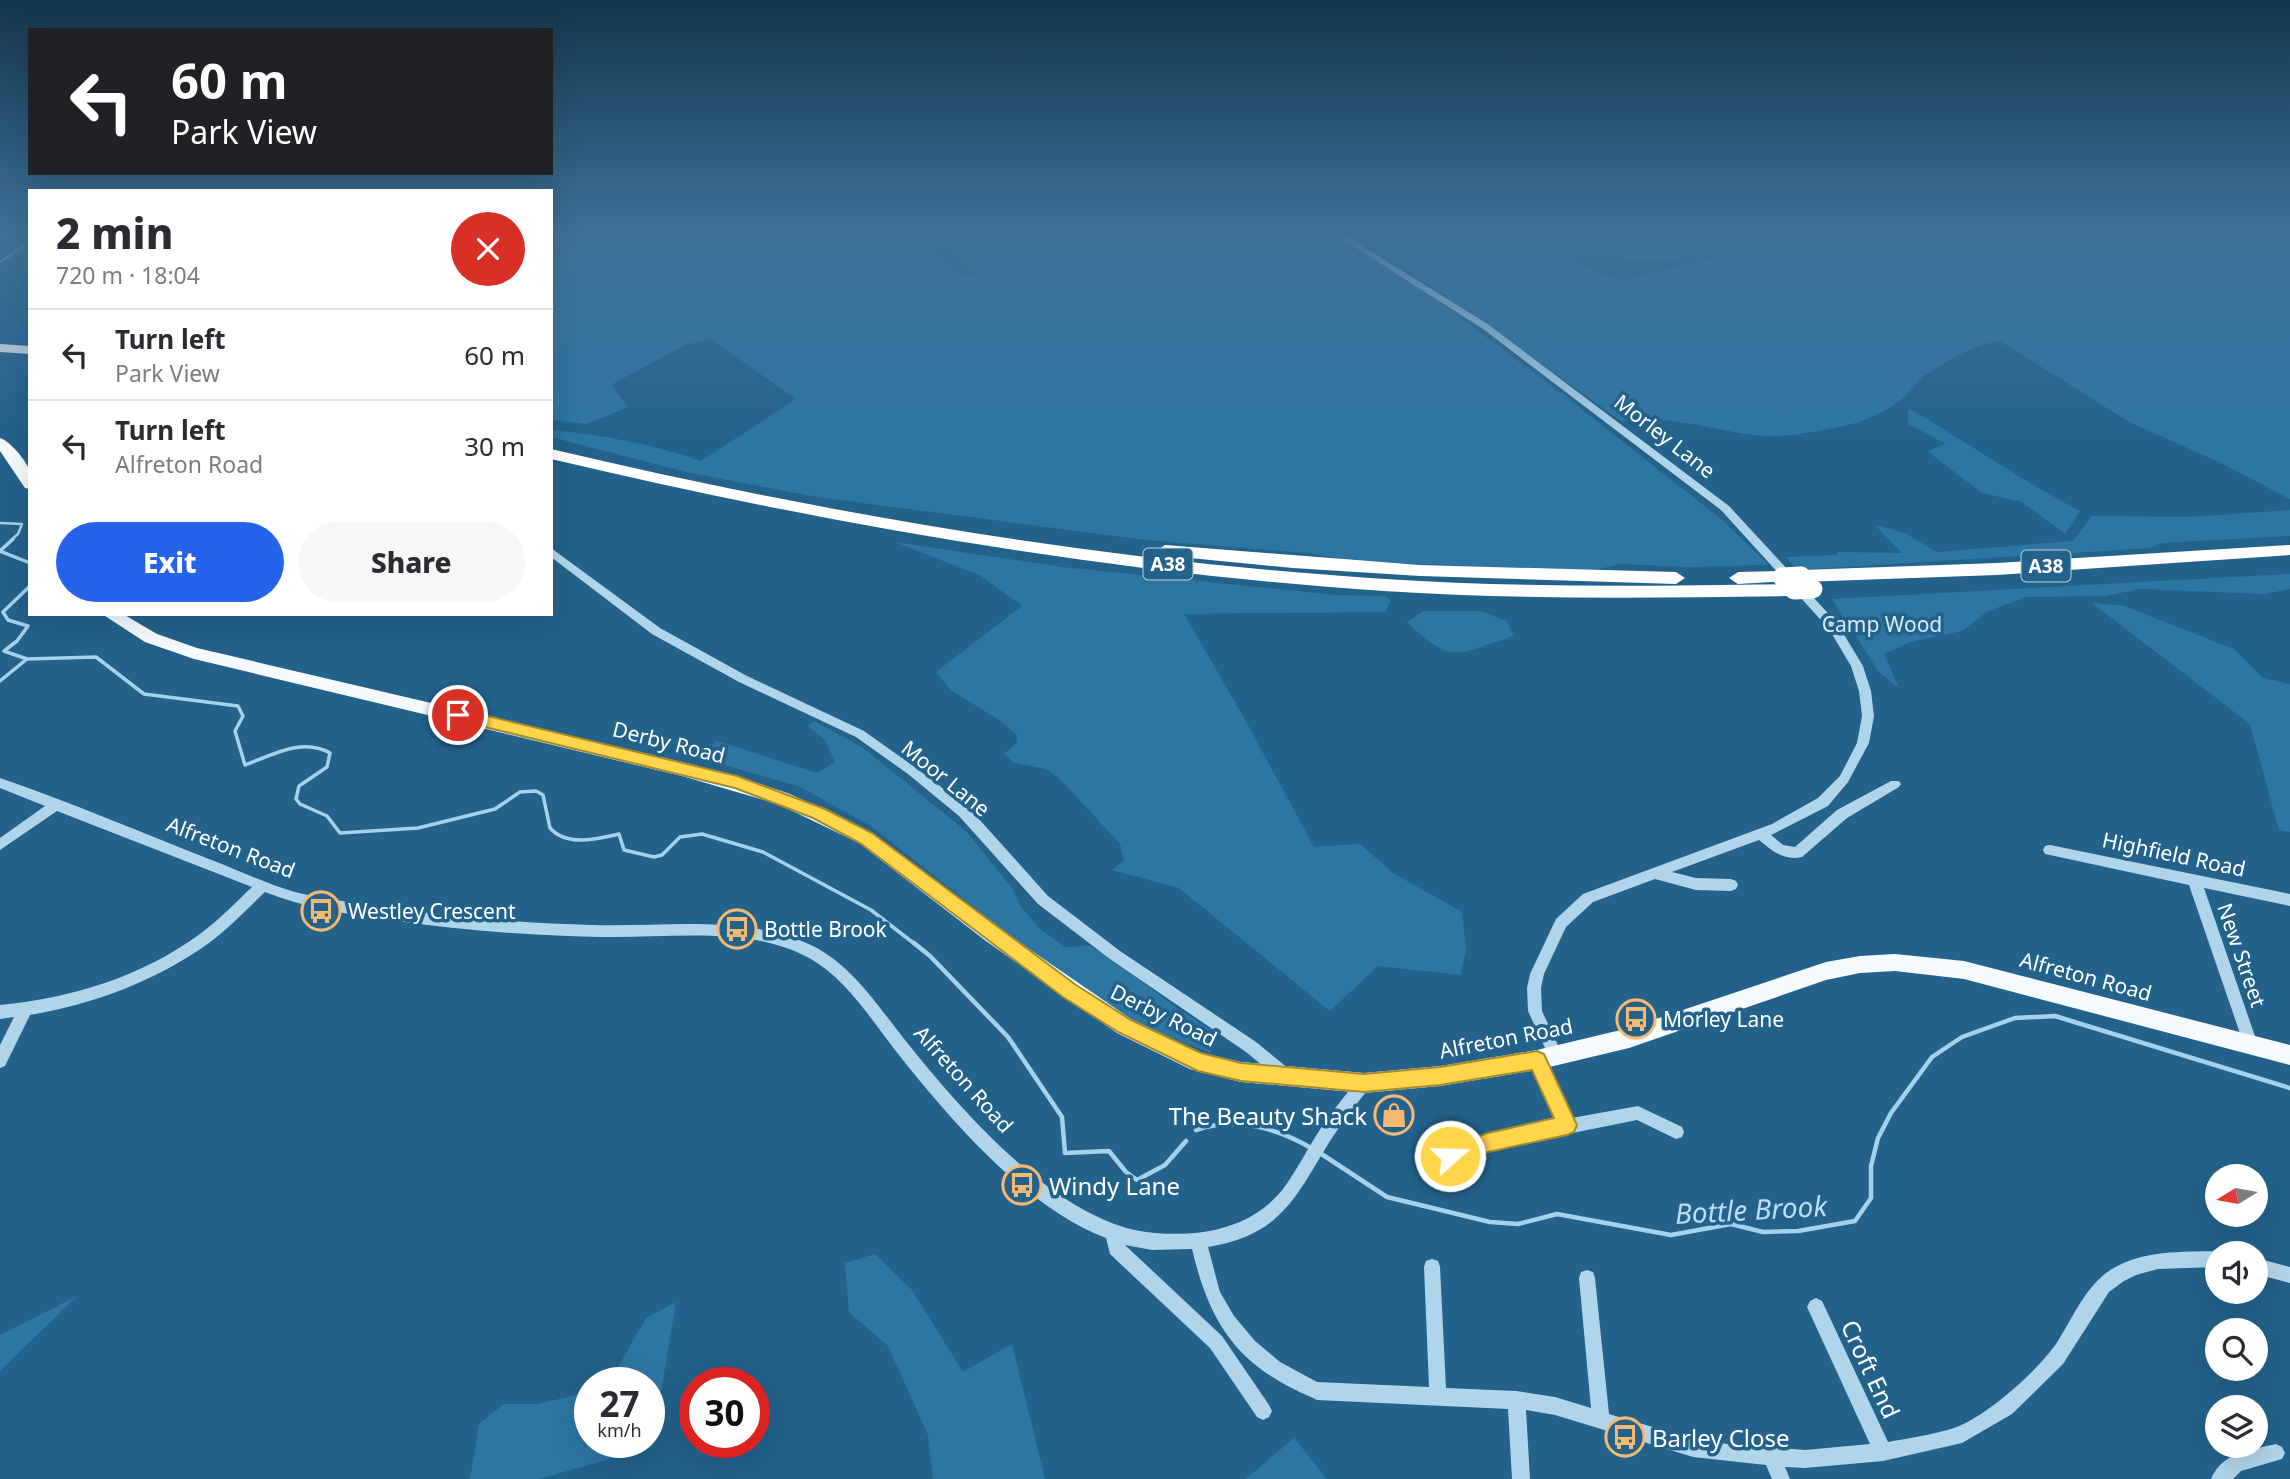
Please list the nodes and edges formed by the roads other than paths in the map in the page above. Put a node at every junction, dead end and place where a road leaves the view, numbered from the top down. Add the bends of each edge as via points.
1 (1448, 303) edge
2 (0, 348) edge
3 (28, 350) edge
4 (0, 357) edge
5 (28, 359) edge
6 (0, 442) edge
7 (553, 442) edge
8 (553, 454) edge
9 (28, 481) edge
10 (2290, 550) edge
11 (553, 553) edge
12 (2290, 563) edge
13 (1797, 583) junction
14 (113, 616) edge
15 (0, 783) edge
16 (1895, 784) dead end
17 (55, 805) junction
18 (1761, 834) junction
19 (0, 845) edge
20 (2050, 850) dead end
21 (1652, 873) junction
22 (2194, 879) junction
23 (1731, 885) dead end
24 (263, 886) junction
25 (2290, 900) edge
26 (25, 1010) junction
27 (0, 1012) edge
28 (2251, 1045) junction
29 (2290, 1055) edge
30 (1547, 1058) junction
31 (0, 1061) edge
32 (1287, 1077) junction
33 (1364, 1083) junction
34 (1567, 1125) junction
35 (1676, 1132) dead end
36 (1450, 1156) dead end
37 (1285, 1198) joint
38 (1114, 1233) junction
39 (1198, 1240) junction
40 (2205, 1259) edge
41 (1432, 1266) dead end
42 (2268, 1269) edge
43 (2290, 1275) edge
44 (1587, 1278) dead end
45 (1816, 1307) dead end
46 (1438, 1397) junction
47 (1516, 1399) junction
48 (1263, 1411) dead end
49 (1601, 1419) junction
50 (1883, 1451) junction
51 (2276, 1453) dead end
52 (1772, 1457) junction
53 (1521, 1479) edge
54 (1781, 1479) edge
55 (2220, 1479) edge

1 - 18 street, Morley Lane via 1725,508 1837,632 1865,691 1868,716 1863,743 1832,794 1799,818
2 - 3 highway
4 - 5 highway
6 - 9 main road
7 - 13 highway, A38 via 825,503 990,531 1389,570
8 - 13 highway, A38 via 690,488 934,535 1237,572 1521,591
10 - 13 highway, A38
11 - 32 street, Moor Lane via 656,631 743,679 860,734 912,771 964,812 1043,900
12 - 13 highway, A38 via 1960,584
14 - 32 main road, Derby Road via 151,638 194,653 693,771 784,799 866,838 1002,942 1124,1026 1198,1062
15 - 17 street, Alfreton Road
16 - 18 street via 1842,814 1797,853 1779,850
17 - 19 street
17 - 24 street, Alfreton Road
18 - 21 street, Morley Lane
20 - 22 street, Highfield Road
21 - 23 street via 1696,884
21 - 30 street, Morley Lane via 1588,898 1561,923 1534,988
22 - 25 street, Highfield Road
22 - 28 street, New Street
24 - 26 street via 203,939 159,966 110,988
24 - 38 street, Alfreton Road via 312,901 388,914 522,928 756,935 805,948 847,977 959,1116 1003,1158 1058,1204
26 - 27 street
26 - 31 street
28 - 29 main road, Alfreton Road
28 - 30 main road, Alfreton Road via 1964,970 1888,962 1826,971 1629,1038
30 - 33 main road, Alfreton Road
30 - 34 street, Morley Lane
32 - 33 main road, Derby Road
33 - 37 street, Alfreton Road
34 - 35 street via 1638,1114
34 - 36 street
37 - 39 street, Alfreton Road via 1251,1225 1222,1238
38 - 39 street, Alfreton Road via 1172,1243
38 - 48 street via 1116,1248 1216,1342
39 - 46 street via 1218,1307 1250,1350 1292,1381 1317,1391
40 - 50 street via 2158,1261 2118,1275 2103,1286 2057,1358 2006,1408 1956,1437
41 - 46 street
42 - 43 street
44 - 49 street
45 - 50 street, Croft End
46 - 47 street
47 - 49 street
47 - 53 street
49 - 52 street via 1693,1448
50 - 52 street via 1805,1459
51 - 55 street via 2236,1463
52 - 54 street

